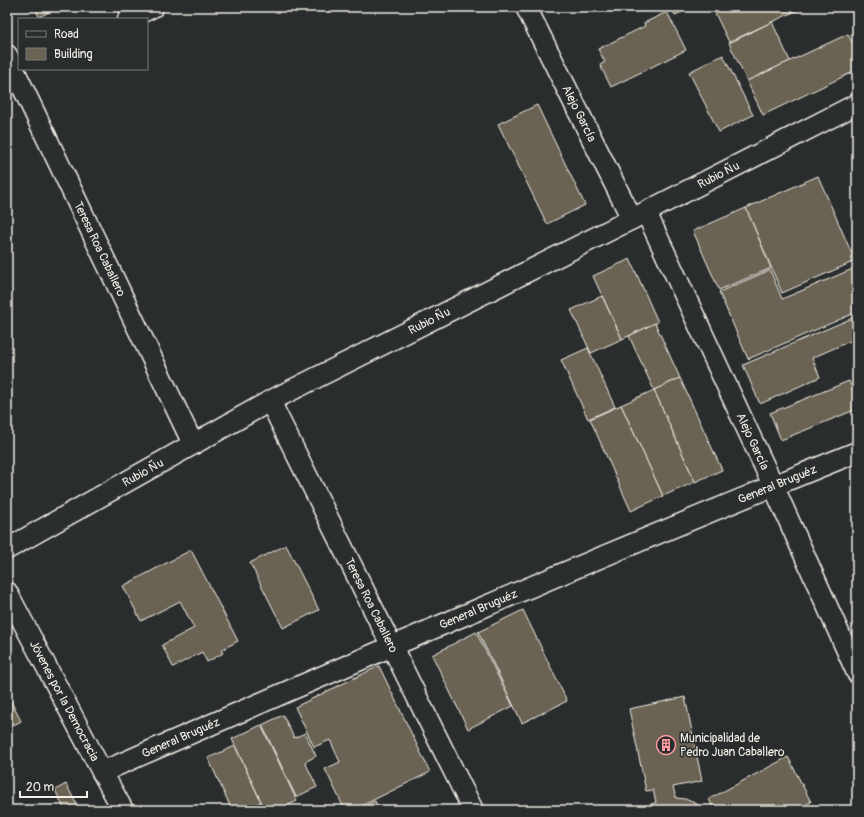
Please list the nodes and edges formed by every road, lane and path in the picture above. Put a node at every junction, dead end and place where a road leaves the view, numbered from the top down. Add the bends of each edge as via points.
1 (152, 7) edge
2 (526, 7) edge
3 (130, 18) edge
4 (7, 55) edge
5 (16, 73) edge
6 (857, 104) edge
7 (639, 215) junction
8 (270, 401) junction
9 (193, 444) junction
10 (857, 452) edge
11 (773, 485) junction
12 (7, 549) edge
13 (7, 592) edge
14 (391, 646) junction
15 (857, 673) edge
16 (102, 772) junction
17 (123, 810) edge
18 (473, 810) edge

1 - 3 street
2 - 7 street, Alejo García
4 - 5 street, Teresa Roa Caballero
5 - 9 street, Teresa Roa Caballero
6 - 7 street, Rubio Ñu
7 - 8 street, Rubio Ñu
7 - 11 street, Alejo García
8 - 9 street, Rubio Ñu
8 - 14 street, Teresa Roa Caballero
9 - 12 street, Rubio Ñu
10 - 11 street, General Bruguéz
11 - 14 street, General Bruguéz
11 - 15 street, Alejo García
13 - 16 street, Jóvenes por la Democracia
14 - 16 street, General Bruguéz
14 - 18 street, Teresa Roa Caballero
16 - 17 street, Jóvenes por la Democracia

